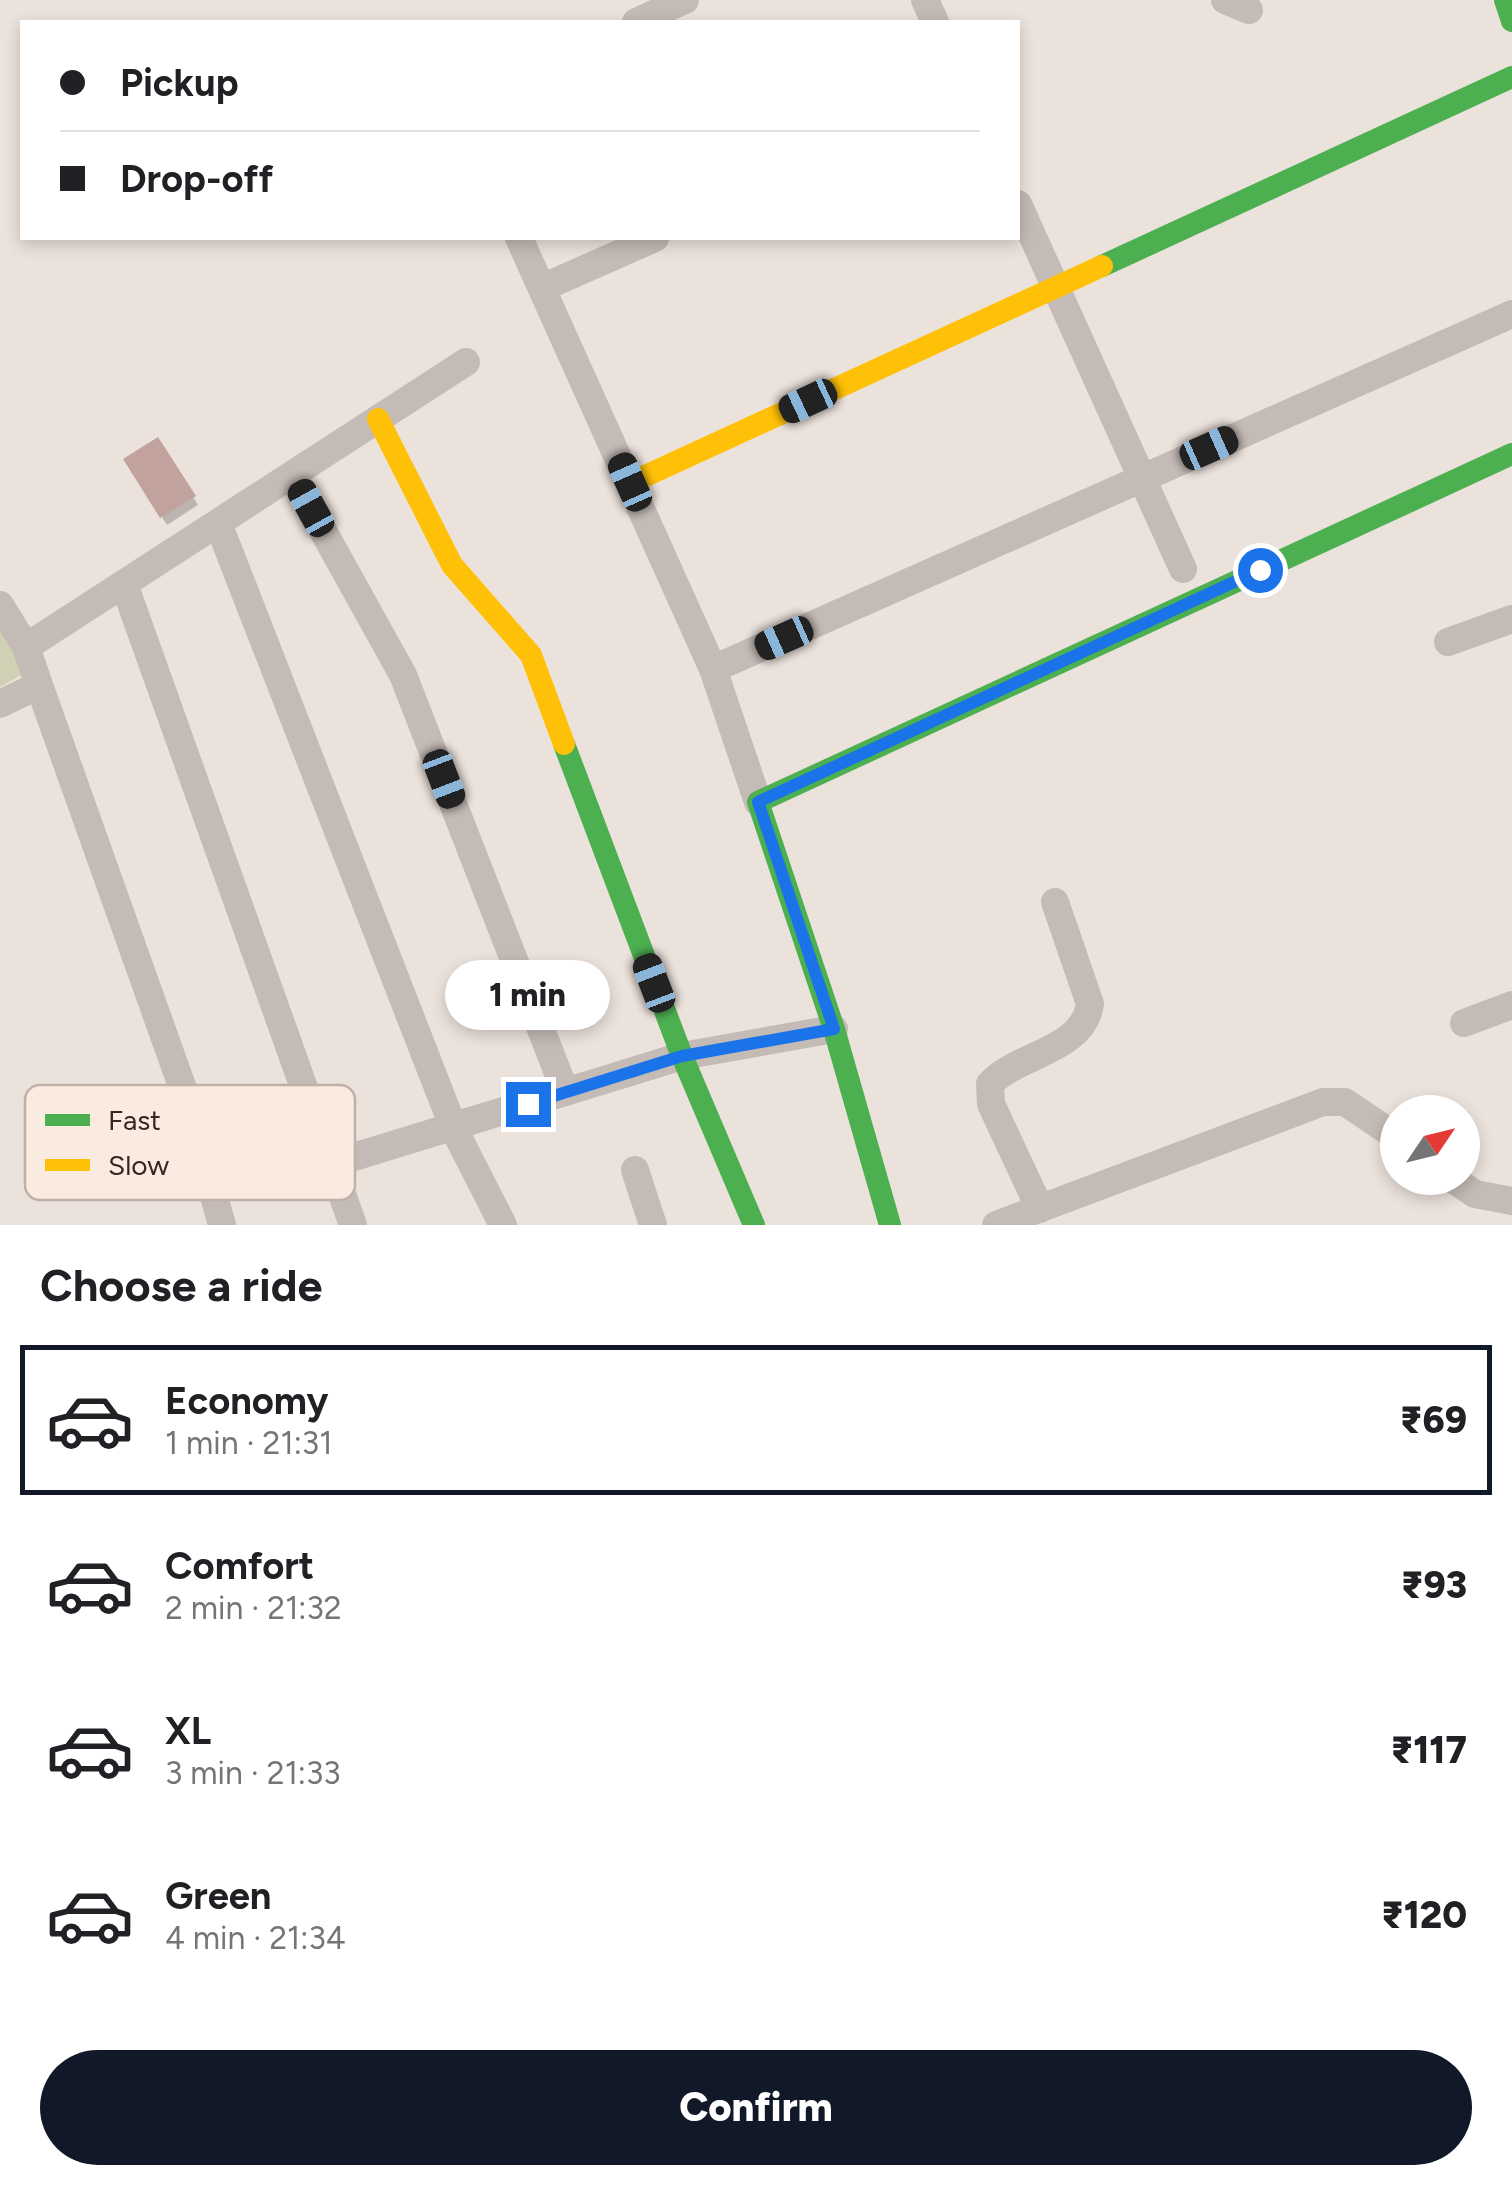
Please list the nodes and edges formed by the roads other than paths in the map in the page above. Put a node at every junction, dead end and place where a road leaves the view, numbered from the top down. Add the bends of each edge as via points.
1 (685, 0) edge
2 (1505, 0) edge
3 (640, 20) edge
4 (1512, 21) edge
5 (1512, 78) edge
6 (1020, 208) edge
7 (521, 240) edge
8 (650, 240) edge
9 (544, 287) junction
10 (1056, 288) junction
11 (1512, 314) edge
12 (466, 362) dead end
13 (378, 419) junction
14 (1512, 454) edge
15 (292, 474) junction
16 (1142, 478) junction
17 (630, 482) junction
18 (218, 523) junction
19 (1183, 569) dead end
20 (124, 584) junction
21 (0, 605) edge
22 (1512, 619) edge
23 (1448, 642) dead end
24 (26, 647) junction
25 (713, 670) junction
26 (39, 684) junction
27 (0, 704) edge
28 (758, 802) junction
29 (1055, 902) dead end
30 (1512, 1006) edge
31 (1464, 1023) dead end
32 (834, 1029) junction
33 (682, 1056) junction
34 (182, 1085) edge
35 (303, 1085) edge
36 (565, 1091) junction
37 (1380, 1126) edge
38 (454, 1129) junction
39 (355, 1157) edge
40 (635, 1170) dead end
41 (1480, 1195) edge
42 (215, 1200) edge
43 (344, 1200) edge
44 (1512, 1201) edge
45 (1040, 1208) junction
46 (222, 1225) edge
47 (353, 1225) edge
48 (504, 1225) edge
49 (653, 1225) edge
50 (754, 1225) edge
51 (890, 1225) edge
52 (996, 1225) edge

1 - 3 street
2 - 4 street
5 - 10 street
6 - 10 street
7 - 9 street
8 - 9 street
9 - 17 street
10 - 16 street
10 - 17 street
11 - 16 street
12 - 13 street
13 - 15 street
13 - 33 street via 452,565 531,655
14 - 28 street
15 - 18 street
15 - 36 street via 403,675
16 - 19 street
16 - 25 street
17 - 25 street
18 - 20 street
18 - 38 street
20 - 24 street
20 - 35 street
21 - 24 street
22 - 23 street
24 - 26 street
25 - 28 street
26 - 27 street
26 - 34 street
28 - 32 street
29 - 45 street via 1090,1004 1088,1020 1077,1035 1004,1069 990,1084 991,1104
30 - 31 street
32 - 33 street
32 - 51 street
33 - 36 street
33 - 50 street
36 - 38 street
37 - 45 street via 1345,1102 1322,1102
38 - 39 street
38 - 48 street
40 - 49 street
41 - 44 street
42 - 46 street
43 - 47 street
45 - 52 street

